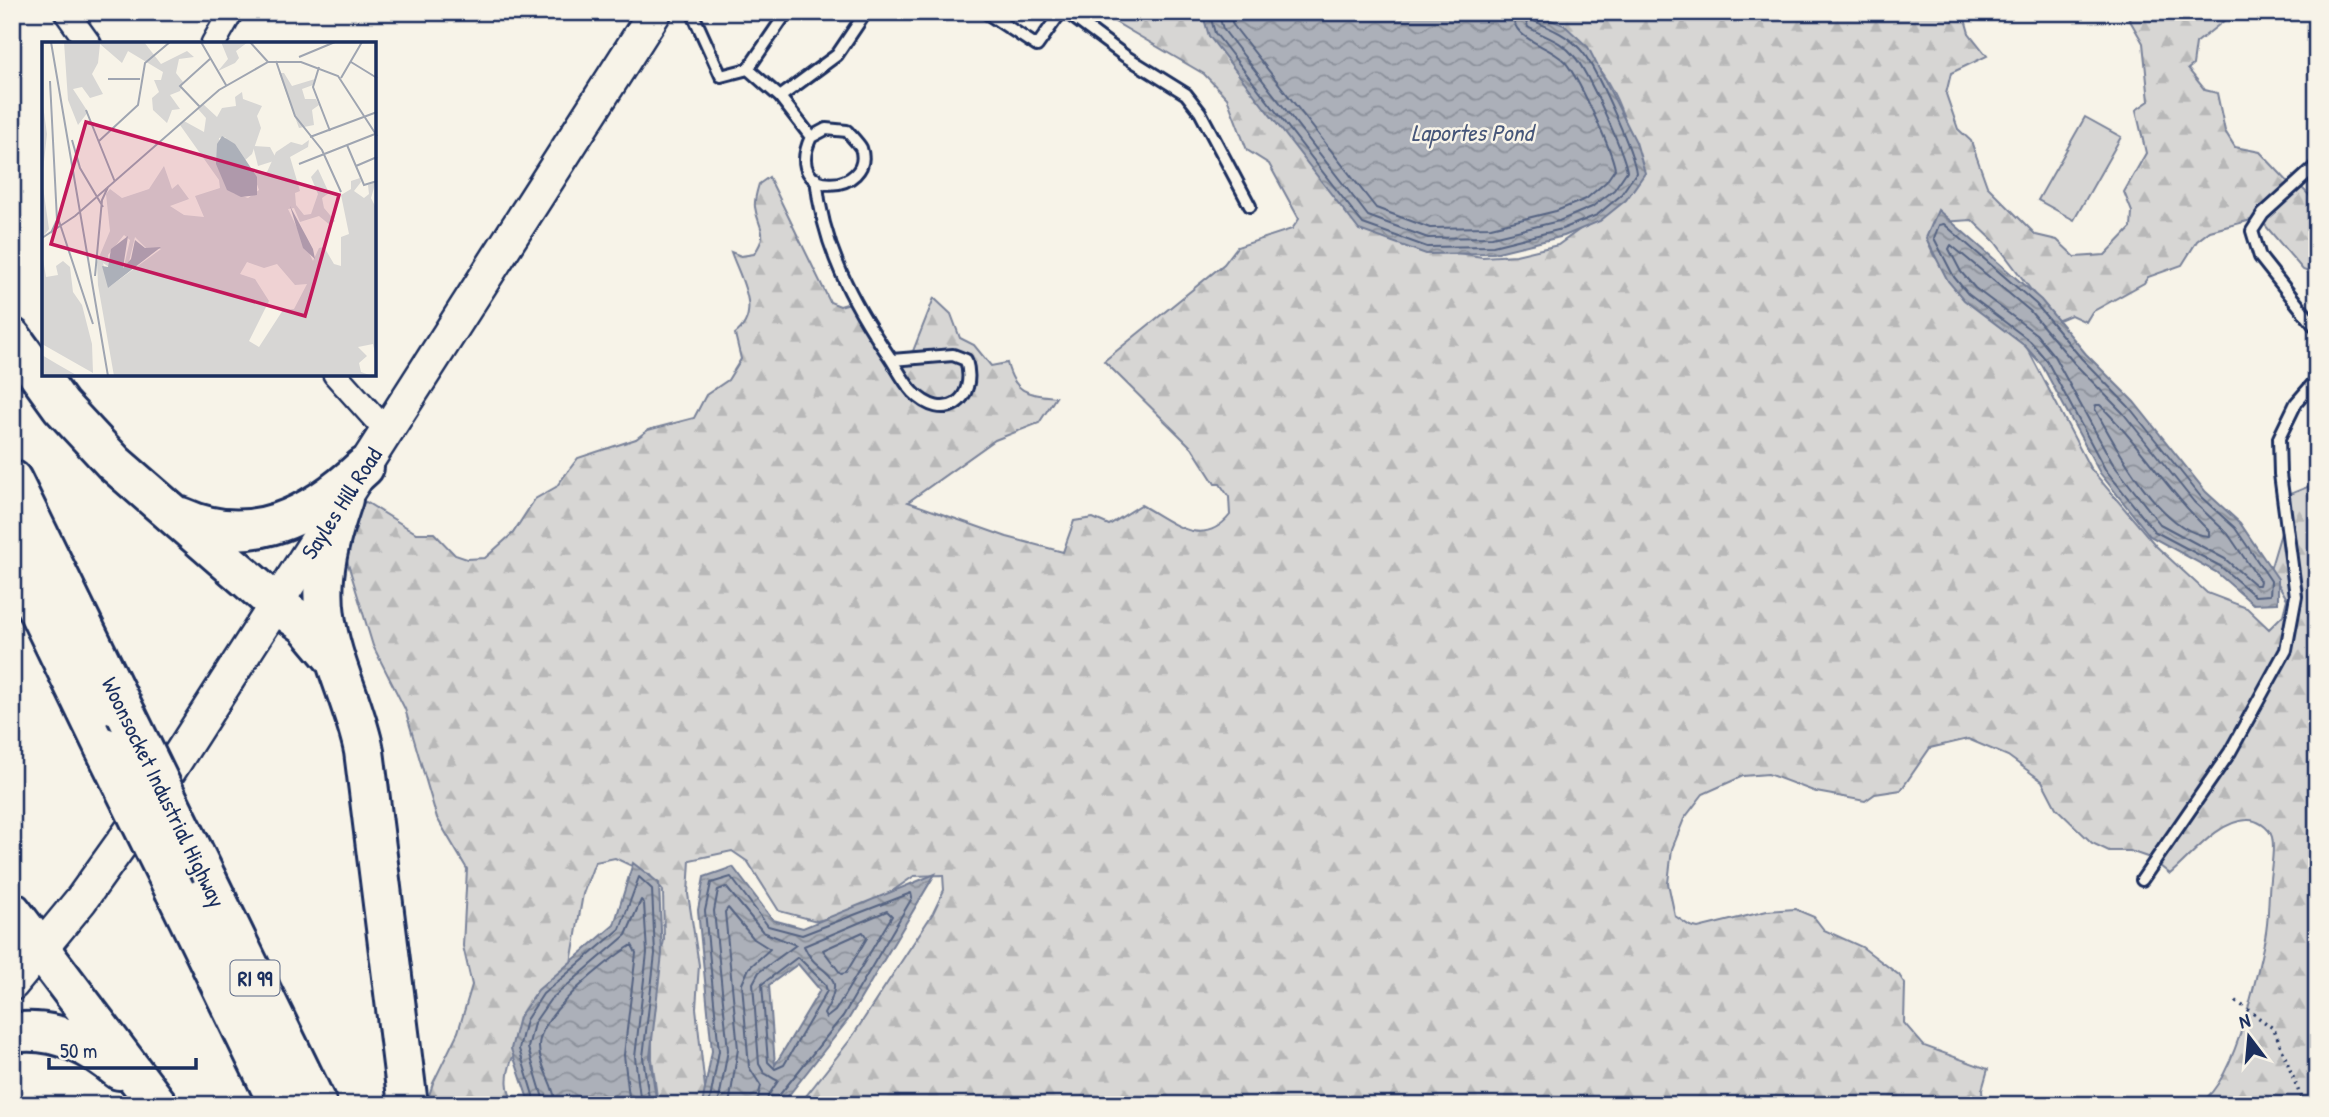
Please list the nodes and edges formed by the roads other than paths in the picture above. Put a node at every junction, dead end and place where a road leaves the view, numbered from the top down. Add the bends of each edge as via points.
1 (66, 12) edge
2 (231, 12) edge
3 (655, 12) edge
4 (692, 12) edge
5 (787, 12) edge
6 (866, 12) edge
7 (985, 12) edge
8 (1063, 12) edge
9 (88, 42) edge
10 (214, 42) edge
11 (748, 69) junction
12 (780, 97) junction
13 (811, 136) junction
14 (2317, 165) edge
15 (816, 179) junction
16 (1250, 206) dead end
17 (2317, 329) edge
18 (12, 338) edge
19 (892, 360) junction
20 (337, 376) edge
21 (2317, 379) edge
22 (387, 432) junction
23 (364, 467) junction
24 (12, 480) edge
25 (343, 499) junction
26 (156, 502) junction
27 (12, 558) edge
28 (276, 604) junction
29 (346, 683) junction
30 (2143, 880) dead end
31 (12, 912) edge
32 (40, 951) junction
33 (12, 984) edge
34 (12, 1033) edge
35 (156, 1105) edge
36 (279, 1105) edge
37 (317, 1105) edge
38 (408, 1105) edge

1 - 9 street
2 - 10 street
3 - 22 main road, Sayles Hill Road
4 - 11 lane via 721,76
5 - 11 lane
6 - 12 lane via 837,55
7 - 8 lane via 1037,46
8 - 16 lane via 1186,94
11 - 12 lane
12 - 13 lane
13 - 15 lane via 803,154 808,173
13 - 15 lane via 826,129 847,131 860,148 861,164 854,176 839,185 823,185
14 - 17 lane via 2263,214 2252,231 2260,257
15 - 19 lane via 820,216 852,300
18 - 26 highway via 80,427
19 - 19 lane via 901,377 928,405 940,409 953,405 968,387 966,360 953,355
20 - 22 street
21 - 30 lane via 2297,403 2279,438 2296,596 2286,650 2230,752
22 - 23 main road, Sayles Hill Road
23 - 25 main road, Sayles Hill Road
23 - 26 highway via 307,511 255,530 201,526
24 - 37 highway, Woonsocket Industrial Highway / RI 99, bridge
25 - 28 main road, Sayles Hill Road
25 - 29 highway via 326,555 323,587 328,634
26 - 28 highway
27 - 36 highway, Woonsocket Industrial Highway / RI 99, bridge
28 - 29 highway via 313,631
28 - 32 main road, Sayles Hill Road via 134,826
29 - 38 highway via 366,764
31 - 32 highway
32 - 33 main road, Sayles Hill Road
32 - 35 highway
34 - 35 highway via 44,1033 84,1045

